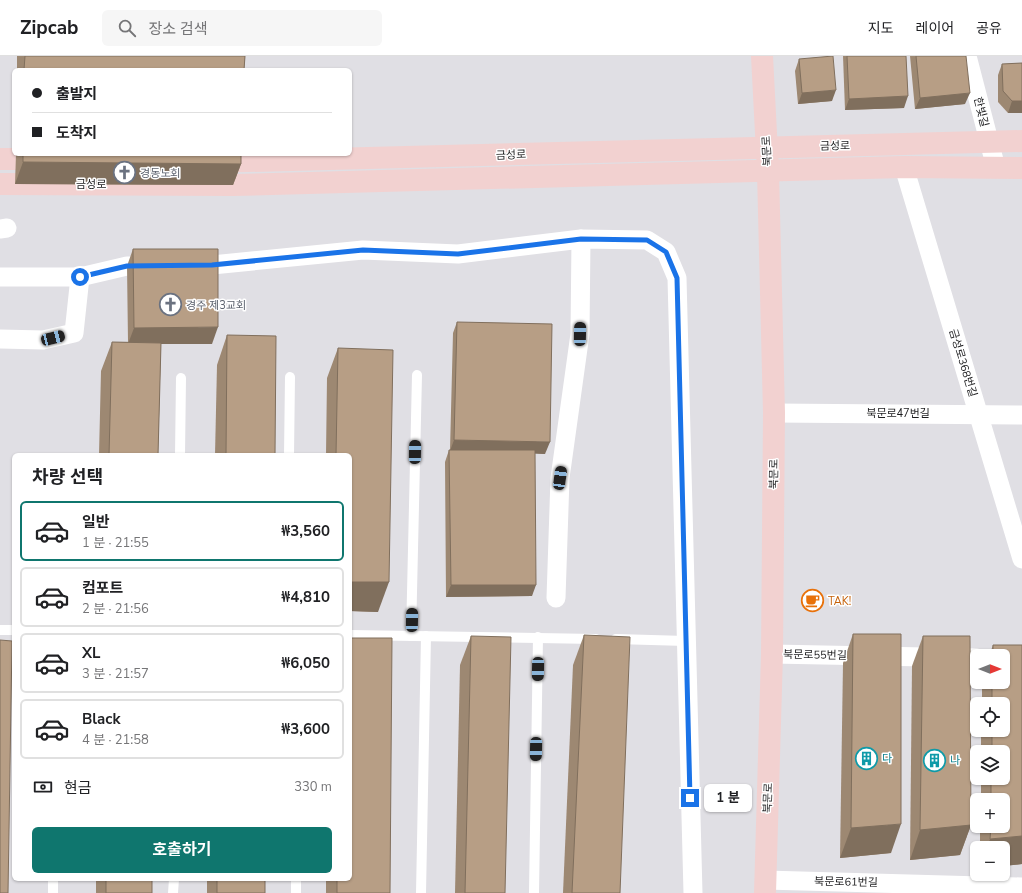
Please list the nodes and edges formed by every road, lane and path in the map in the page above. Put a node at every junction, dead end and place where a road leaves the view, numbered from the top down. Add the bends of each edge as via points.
1 (762, 56) edge
2 (967, 56) edge
3 (1022, 141) edge
4 (989, 142) junction
5 (767, 147) junction
6 (331, 156) edge
7 (352, 156) edge
8 (12, 157) edge
9 (234, 158) edge
10 (66, 160) edge
11 (194, 162) edge
12 (904, 168) junction
13 (996, 168) junction
14 (1022, 168) edge
15 (768, 172) junction
16 (0, 184) edge
17 (233, 185) junction
18 (581, 239) junction
19 (0, 277) edge
20 (80, 277) junction
21 (0, 339) edge
22 (417, 375) dead end
23 (290, 377) dead end
24 (182, 378) dead end
25 (774, 412) junction
26 (978, 414) junction
27 (1022, 415) edge
28 (180, 453) edge
29 (289, 453) edge
30 (1022, 560) edge
31 (556, 598) dead end
32 (0, 630) edge
33 (12, 630) edge
34 (352, 635) edge
35 (411, 636) junction
36 (426, 636) junction
37 (538, 638) junction
38 (686, 641) junction
39 (772, 654) junction
40 (970, 658) edge
41 (53, 881) edge
42 (174, 881) edge
43 (296, 881) edge
44 (1022, 886) edge
45 (765, 887) edge
46 (53, 893) edge
47 (173, 893) edge
48 (296, 893) edge
49 (421, 893) edge
50 (534, 893) edge
51 (692, 893) edge

1 - 5 street, 북문로
2 - 4 street, 한빛길
3 - 4 street, 금성로
4 - 5 street, 금성로
4 - 13 street, 한빛길
5 - 7 street, 금성로
5 - 15 street, 북문로
6 - 9 street, 금성로
8 - 10 street
9 - 11 street, 금성로
9 - 17 street
12 - 13 street, 금성로
12 - 15 street, 금성로
12 - 26 street, 금성로368번길
13 - 14 street, 금성로
15 - 17 street, 금성로
15 - 25 street, 북문로
16 - 17 street, 금성로
18 - 20 street via 458,254 363,250 212,265 127,266
18 - 31 street via 580,334 560,478
18 - 38 street via 647,240 666,252 677,278
19 - 20 street
20 - 21 street via 74,333 43,340
22 - 35 lane
23 - 29 lane
24 - 28 lane
25 - 26 street, 북문로47번길
25 - 39 street, 북문로
26 - 27 street, 북문로47번길
26 - 30 street, 금성로368번길
32 - 33 lane
34 - 35 lane
35 - 36 lane
36 - 37 lane
36 - 49 lane
37 - 38 lane
37 - 50 lane
38 - 51 street
39 - 40 street, 북문로55번길
39 - 45 street, 북문로
41 - 46 lane
42 - 47 lane
43 - 48 lane
44 - 45 street, 북문로61번길

